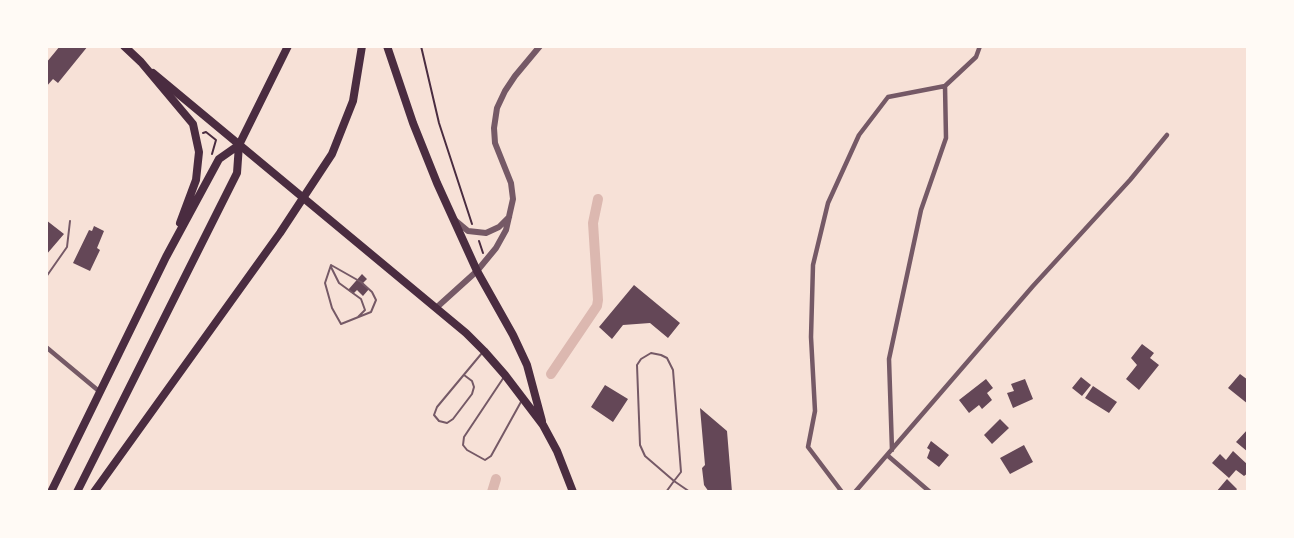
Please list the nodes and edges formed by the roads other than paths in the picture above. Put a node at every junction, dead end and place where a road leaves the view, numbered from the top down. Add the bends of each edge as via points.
1 (124, 46) edge
2 (288, 46) edge
3 (362, 46) edge
4 (387, 46) edge
5 (540, 46) edge
6 (980, 46) edge
7 (141, 62) junction
8 (945, 86) junction
9 (1167, 135) dead end
10 (239, 145) junction
11 (509, 217) junction
12 (453, 218) junction
13 (70, 221) dead end
14 (166, 257) junction
15 (331, 265) junction
16 (477, 271) junction
17 (46, 277) edge
18 (436, 308) junction
19 (356, 319) junction
20 (46, 347) edge
21 (484, 351) junction
22 (464, 375) junction
23 (505, 375) junction
24 (100, 392) junction
25 (524, 398) junction
26 (543, 425) junction
27 (892, 450) junction
28 (887, 455) junction
29 (674, 481) junction
30 (51, 492) edge
31 (77, 492) edge
32 (94, 492) edge
33 (573, 492) edge
34 (666, 492) edge
35 (690, 492) edge
36 (842, 492) edge
37 (855, 492) edge
38 (930, 492) edge

1 - 7 highway
2 - 10 highway
3 - 32 highway via 353,101 332,154
4 - 12 main road via 412,123
5 - 11 street via 515,76 497,108 495,143 513,199
6 - 8 street via 976,57
7 - 10 main road
7 - 14 highway via 193,124 200,152 196,180
8 - 27 street via 946,138 921,210 889,359
8 - 36 street via 888,98 859,135 828,203 813,265 815,411 808,447
9 - 27 street
10 - 14 highway via 219,159
10 - 18 main road
10 - 31 highway via 237,173
11 - 12 street via 493,230 475,232
11 - 16 street via 502,238
12 - 16 main road
13 - 17 lane via 67,247
14 - 24 highway
15 - 19 lane via 339,283 361,299 365,310
15 - 19 lane via 325,283 332,308 341,324
15 - 19 lane via 361,282 376,300 371,312
16 - 18 street
16 - 26 main road via 527,365
18 - 21 main road
20 - 24 street
21 - 22 lane
21 - 23 main road
22 - 22 lane via 437,407 434,416 439,422 453,419 472,394 472,381
23 - 25 main road
23 - 25 lane via 465,437 463,445 467,450 485,460 491,456
24 - 30 highway
25 - 26 main road
26 - 33 main road
27 - 28 street
28 - 37 street
28 - 38 street
29 - 29 lane via 681,472 673,370 667,358 651,353 637,365 640,445 645,456
29 - 34 lane
29 - 35 lane

